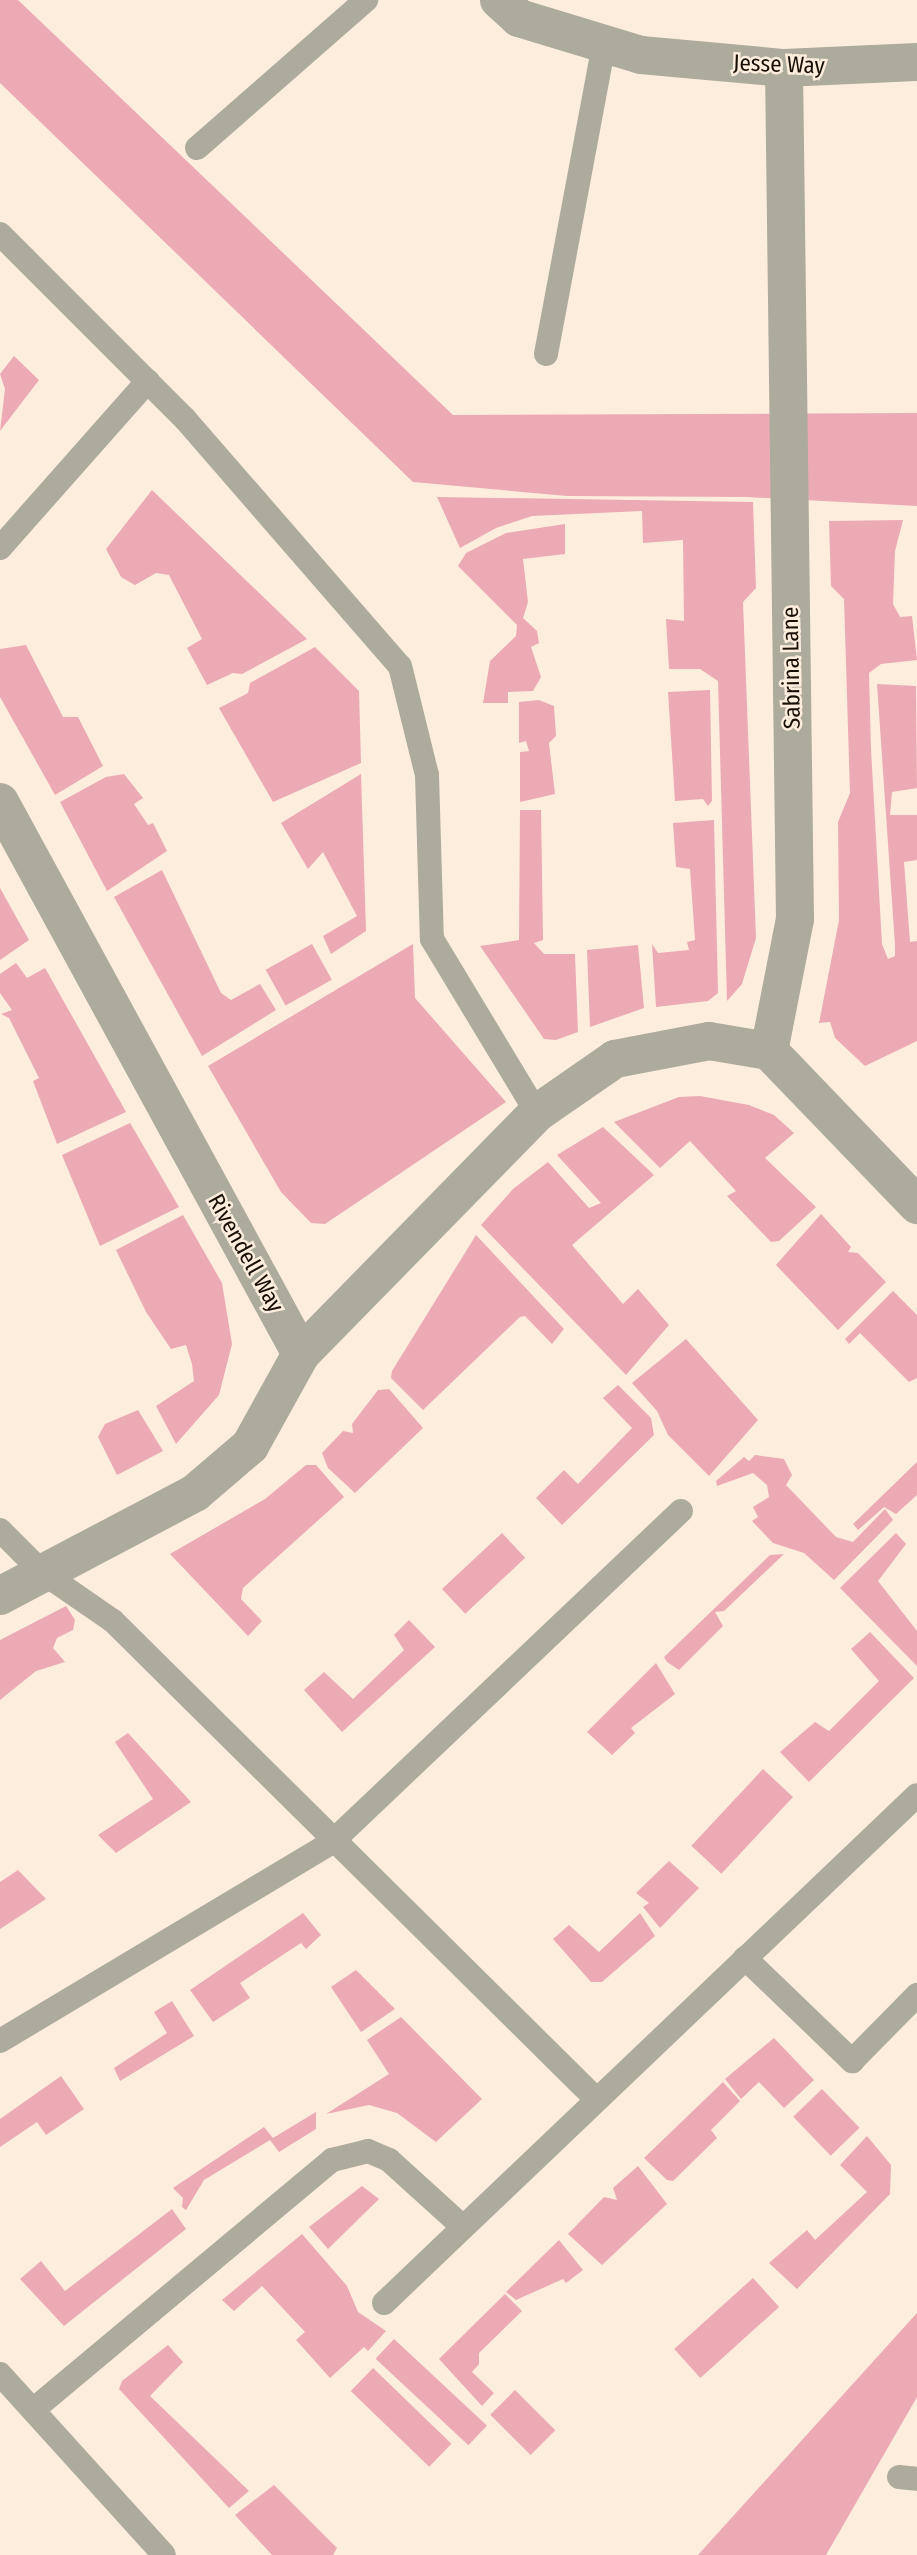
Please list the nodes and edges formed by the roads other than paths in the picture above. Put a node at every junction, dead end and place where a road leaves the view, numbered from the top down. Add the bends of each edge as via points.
1 (366, 0) edge
2 (499, 0) edge
3 (604, 44) junction
4 (917, 62) edge
5 (785, 68) junction
6 (197, 148) dead end
7 (0, 234) edge
8 (546, 354) dead end
9 (148, 381) junction
10 (0, 548) edge
11 (0, 802) edge
12 (769, 1051) junction
13 (537, 1112) junction
14 (917, 1205) edge
15 (301, 1354) junction
16 (681, 1511) dead end
17 (0, 1530) edge
18 (42, 1572) junction
19 (0, 1596) edge
20 (917, 1794) edge
21 (332, 1842) junction
22 (745, 1958) junction
23 (917, 1996) edge
24 (0, 2040) edge
25 (596, 2099) junction
26 (463, 2227) junction
27 (384, 2303) dead end
28 (0, 2374) edge
29 (33, 2410) junction
30 (164, 2555) edge

1 - 6 lane
2 - 3 street, Jesse Way via 519,18
3 - 5 street, Jesse Way via 641,55
3 - 8 lane
4 - 5 street, Jesse Way
5 - 12 street, Sabrina Lane via 795,919
7 - 9 lane
9 - 10 lane
9 - 13 lane via 400,666 427,775 432,939
11 - 15 street, Rivendell Way
12 - 13 street via 709,1041 615,1059
12 - 14 street
13 - 15 street
15 - 18 street via 250,1446 195,1493
16 - 21 lane
17 - 18 lane
18 - 19 street
18 - 21 lane via 113,1622
20 - 22 lane
21 - 24 lane
21 - 25 lane
22 - 23 lane via 852,2061
22 - 25 lane
25 - 26 lane
26 - 27 lane
26 - 29 lane via 389,2160 368,2151 332,2160
28 - 29 lane
29 - 30 lane

